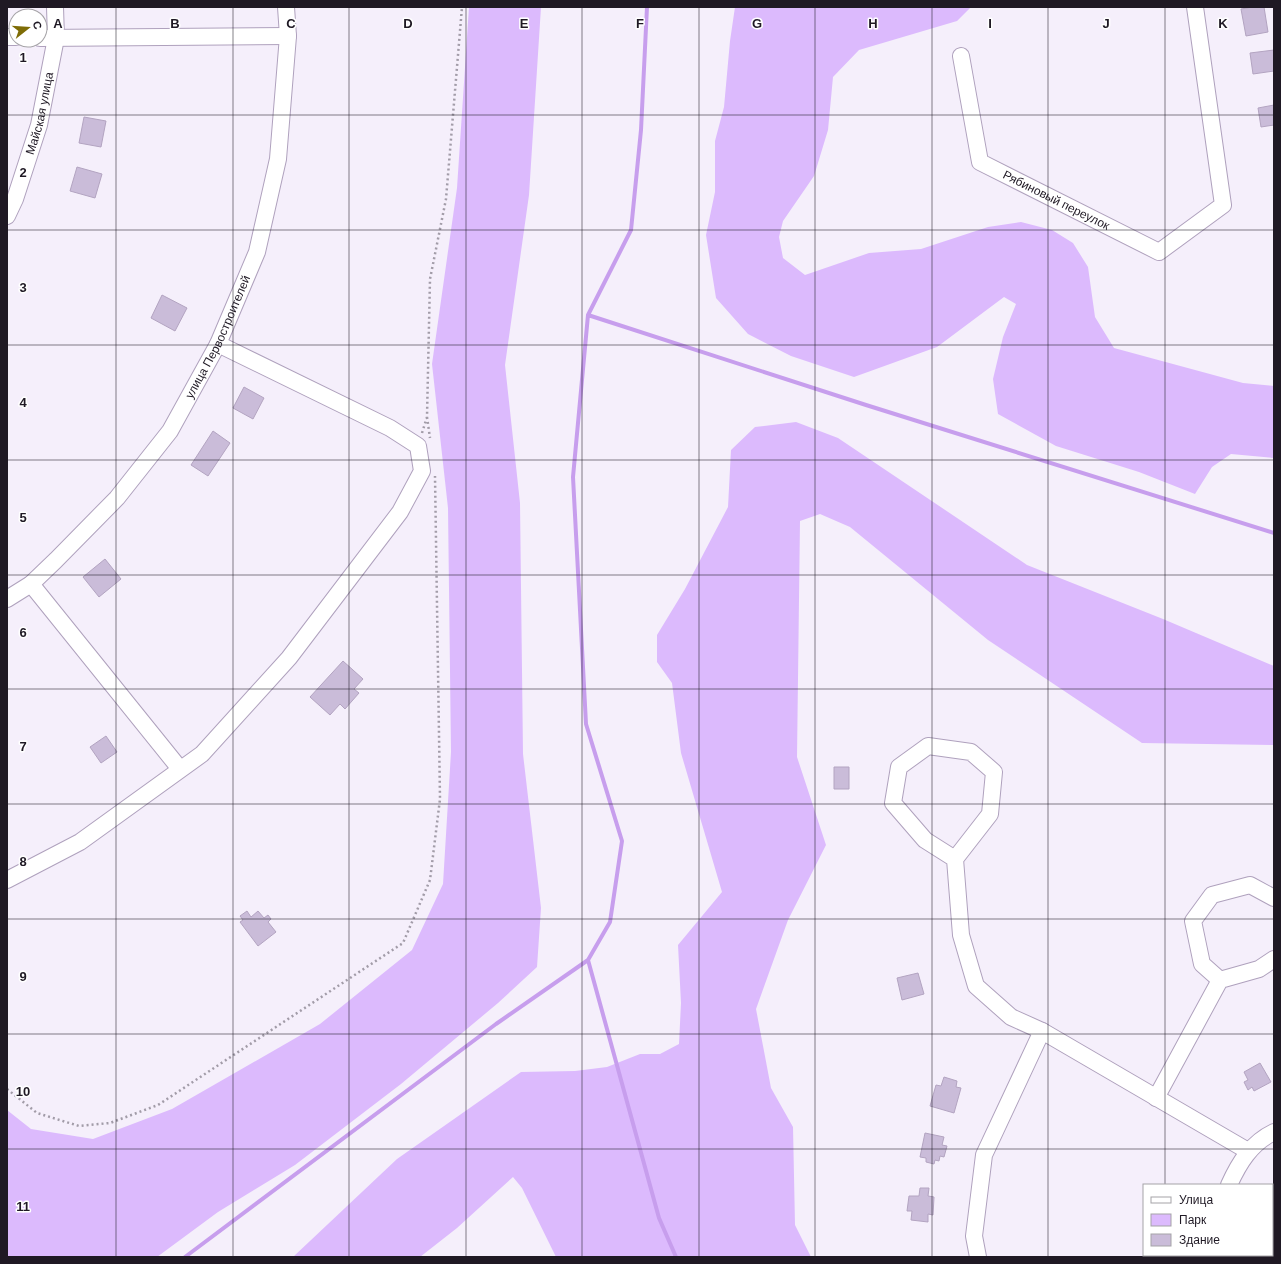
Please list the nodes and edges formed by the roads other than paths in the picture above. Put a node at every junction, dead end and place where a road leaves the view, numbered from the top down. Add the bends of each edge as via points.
1 (55, 7) edge
2 (286, 7) edge
3 (1195, 7) edge
4 (288, 36) junction
5 (48, 38) edge
6 (56, 38) junction
7 (961, 56) dead end
8 (7, 216) edge
9 (218, 344) junction
10 (31, 584) junction
11 (7, 599) edge
12 (180, 769) junction
13 (955, 859) junction
14 (7, 880) edge
15 (1274, 898) edge
16 (1274, 958) edge
17 (1220, 980) junction
18 (1042, 1031) junction
19 (1156, 1098) junction
20 (1274, 1132) edge
21 (1248, 1151) junction
22 (1229, 1184) edge
23 (978, 1257) edge

1 - 6 street, Майская улица
2 - 4 street, улица Первостроителей
3 - 7 street, Рябиновый переулок via 1223,205 1159,252 980,162
4 - 6 street
4 - 9 street, улица Первостроителей via 276,166 257,252
5 - 6 street
6 - 8 street, Майская улица via 39,125
9 - 10 street, улица Первостроителей via 170,431 117,498
9 - 12 street via 424,442 422,471 400,512 289,658 202,754
10 - 11 street, улица Первостроителей
10 - 12 street
12 - 14 street via 80,842
13 - 13 street via 990,814 994,772 971,752 928,746 898,767 893,803 925,840
13 - 18 street via 961,935 976,986 1011,1017
15 - 17 street via 1250,885 1212,895 1193,921 1202,964
16 - 17 street via 1259,969
17 - 19 street
18 - 19 street
18 - 23 street via 984,1155 974,1236
19 - 21 street
20 - 21 street
21 - 22 street

